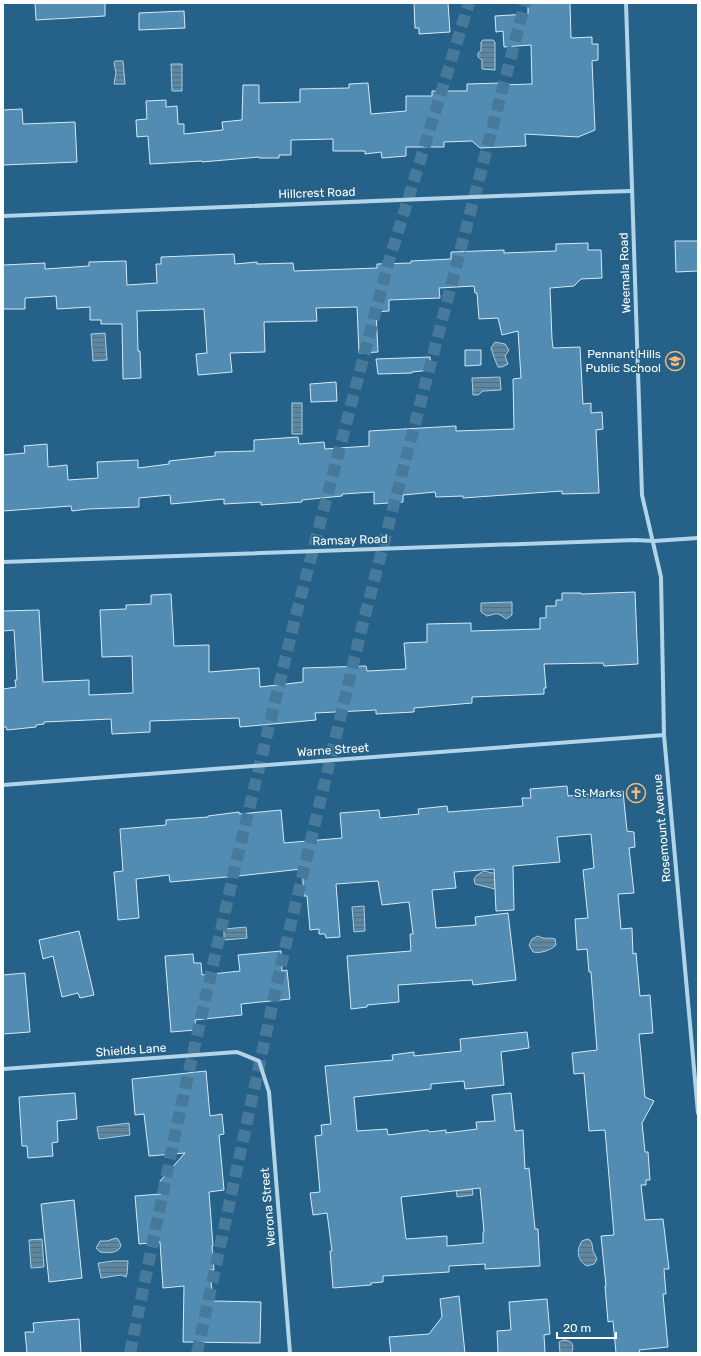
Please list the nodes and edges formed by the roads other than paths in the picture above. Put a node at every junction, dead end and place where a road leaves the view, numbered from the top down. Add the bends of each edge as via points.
1 (626, 3) edge
2 (632, 191) junction
3 (3, 216) edge
4 (698, 538) edge
5 (654, 541) junction
6 (3, 562) edge
7 (664, 735) junction
8 (3, 785) edge
9 (259, 1061) joint
10 (3, 1069) edge
11 (698, 1113) edge
12 (290, 1353) edge

1 - 2 street, Weemala Road
2 - 3 street, Hillcrest Road
2 - 5 street, Weemala Road via 642,494
4 - 5 street, Ramsay Road
5 - 6 street, Ramsay Road
5 - 7 street, Rosemount Avenue via 661,577
7 - 8 street, Warne Street
7 - 11 street, Rosemount Avenue
9 - 10 street, Shields Lane via 237,1052
9 - 12 street, Werona Street via 269,1092

